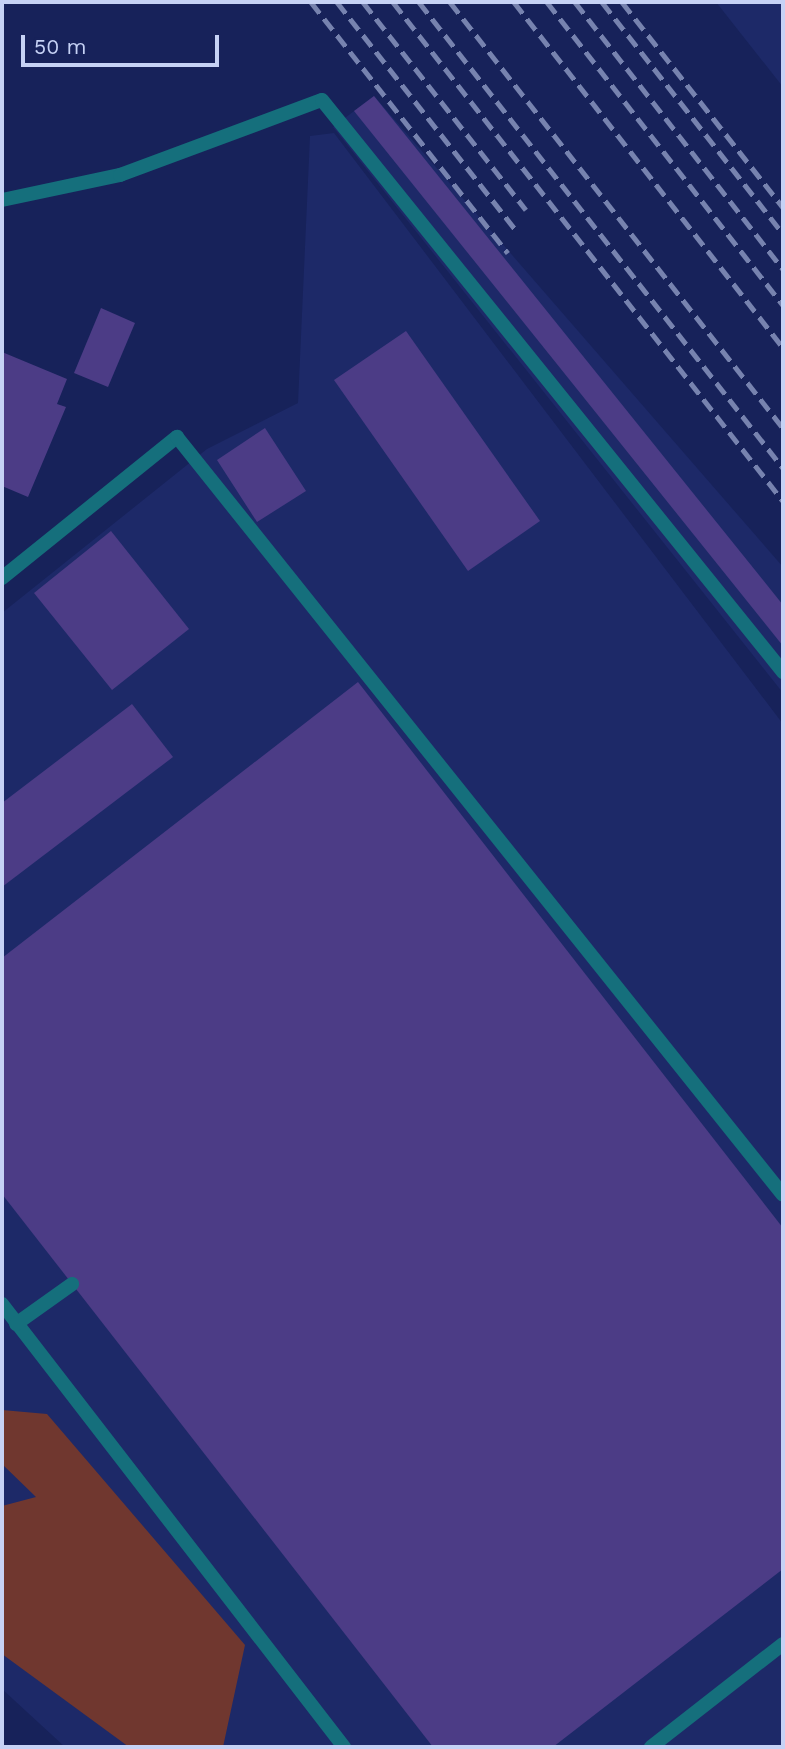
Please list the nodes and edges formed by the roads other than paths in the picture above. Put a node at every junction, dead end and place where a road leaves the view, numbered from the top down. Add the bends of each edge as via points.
1 (2, 200) edge
2 (2, 578) edge
3 (783, 672) edge
4 (783, 1195) edge
5 (72, 1284) dead end
6 (2, 1304) edge
7 (16, 1324) junction
8 (783, 1644) edge
9 (344, 1747) edge
10 (651, 1747) edge

1 - 3 lane via 120,175 322,100
2 - 4 lane via 177,437
5 - 7 lane
6 - 7 lane
7 - 9 lane
8 - 10 lane

